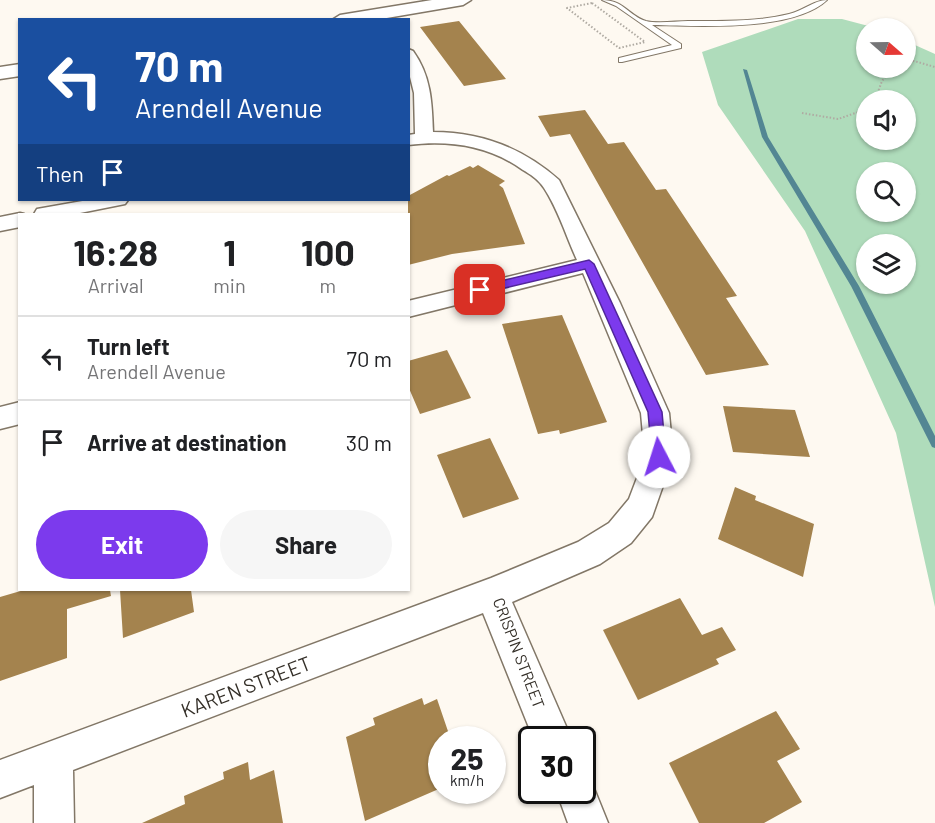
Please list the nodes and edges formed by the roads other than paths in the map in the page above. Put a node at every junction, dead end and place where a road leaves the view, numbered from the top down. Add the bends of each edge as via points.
1 (464, 0) edge
2 (605, 0) edge
3 (824, 0) edge
4 (382, 16) edge
5 (361, 18) edge
6 (646, 23) junction
7 (410, 57) edge
8 (622, 60) dead end
9 (18, 70) edge
10 (0, 73) edge
11 (416, 138) edge
12 (113, 201) edge
13 (49, 213) edge
14 (18, 220) edge
15 (0, 224) edge
16 (589, 264) junction
17 (410, 309) edge
18 (18, 414) edge
19 (0, 418) edge
20 (492, 594) junction
21 (547, 726) edge
22 (54, 759) junction
23 (0, 780) edge
24 (581, 804) edge
25 (54, 823) edge
26 (588, 823) edge

1 - 4 street
2 - 6 lane
3 - 6 lane via 817,7 772,20
4 - 5 street
6 - 8 lane via 678,46
7 - 11 street, CRISPIN STREET via 423,87
9 - 10 street
11 - 16 street, CRISPIN STREET via 488,145 518,156 539,170 552,184
12 - 13 street
14 - 15 street
16 - 17 street
16 - 20 street, CRISPIN STREET via 655,412 659,457 641,507 620,533 589,553
18 - 19 street
20 - 21 street, CRISPIN STREET
20 - 22 street, KAREN STREET
22 - 23 street, KAREN STREET
22 - 25 street
24 - 26 street

